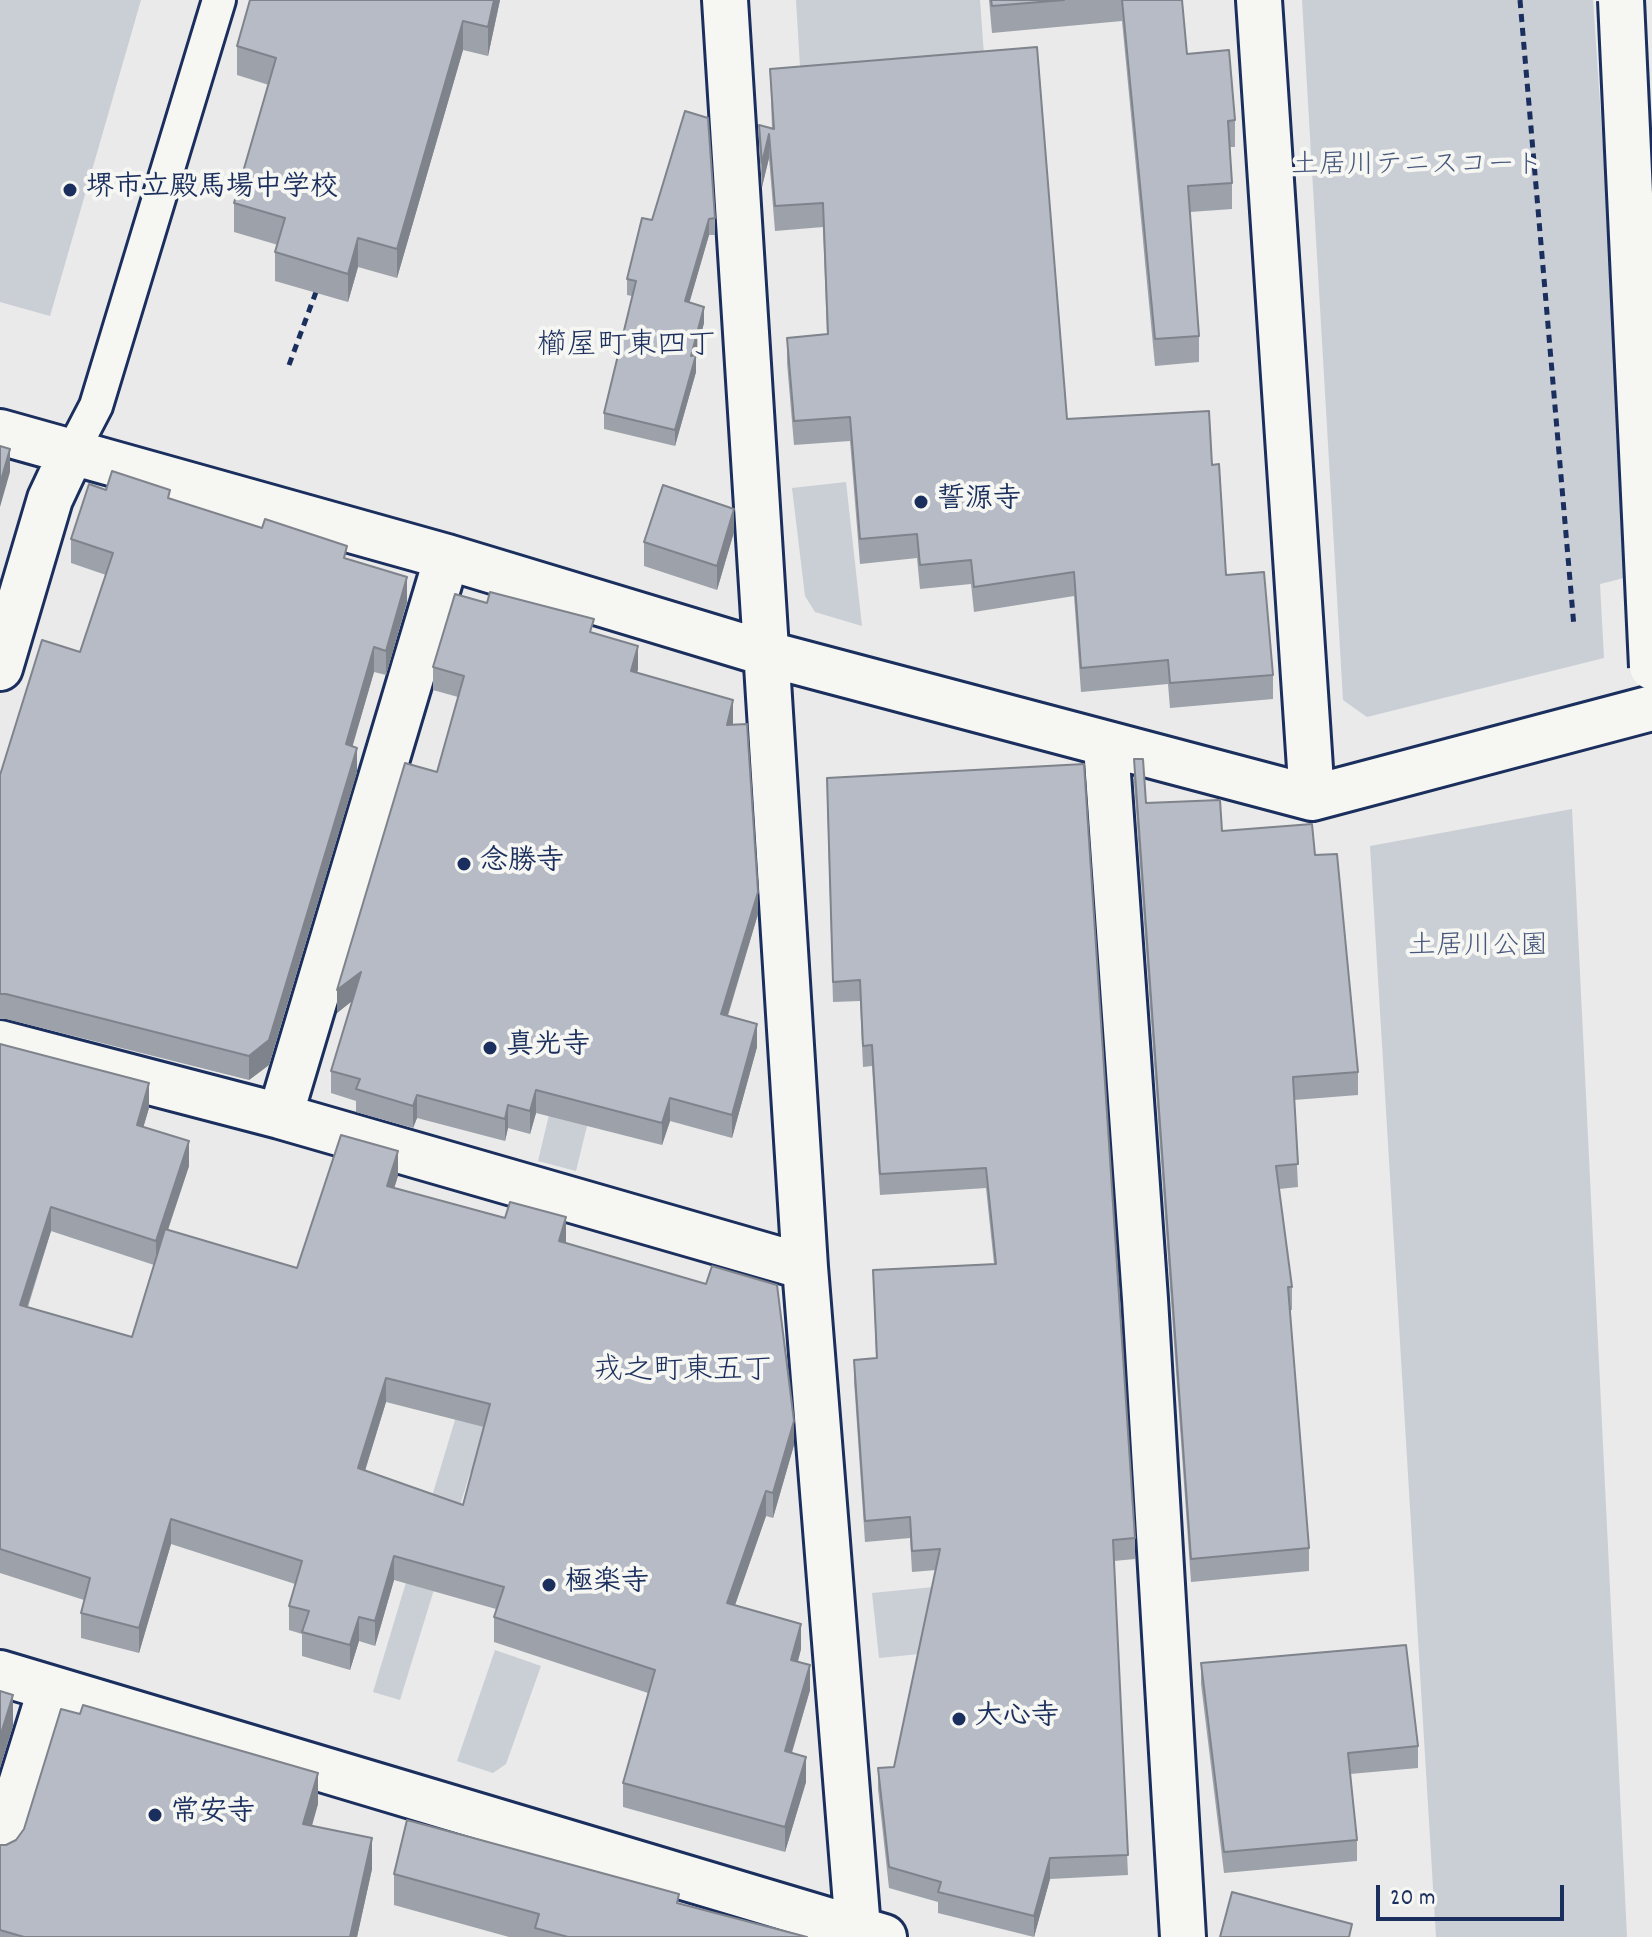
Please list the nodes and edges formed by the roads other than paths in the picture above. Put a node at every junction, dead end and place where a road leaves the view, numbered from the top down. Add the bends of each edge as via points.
1 (219, 0) edge
2 (725, 0) edge
3 (1259, 0) edge
4 (1621, 0) edge
5 (0, 432) edge
6 (72, 452) junction
7 (447, 557) junction
8 (768, 654) junction
9 (1652, 667) edge
10 (0, 668) edge
11 (1652, 708) edge
12 (1106, 746) junction
13 (1312, 798) junction
14 (0, 1043) edge
15 (280, 1116) junction
16 (805, 1267) junction
17 (0, 1673) edge
18 (50, 1691) junction
19 (0, 1852) edge
20 (871, 1933) edge
21 (1183, 1937) edge

1 - 6 lane via 96,406
2 - 8 main road
3 - 13 main road
4 - 9 main road, bridge
5 - 6 main road
6 - 7 main road
6 - 10 main road via 50,499
7 - 8 main road
7 - 15 main road
8 - 12 main road
8 - 16 main road
11 - 13 main road
12 - 13 main road
12 - 21 main road
14 - 15 main road
15 - 16 main road
16 - 20 main road
17 - 18 main road
18 - 19 main road
18 - 20 main road

